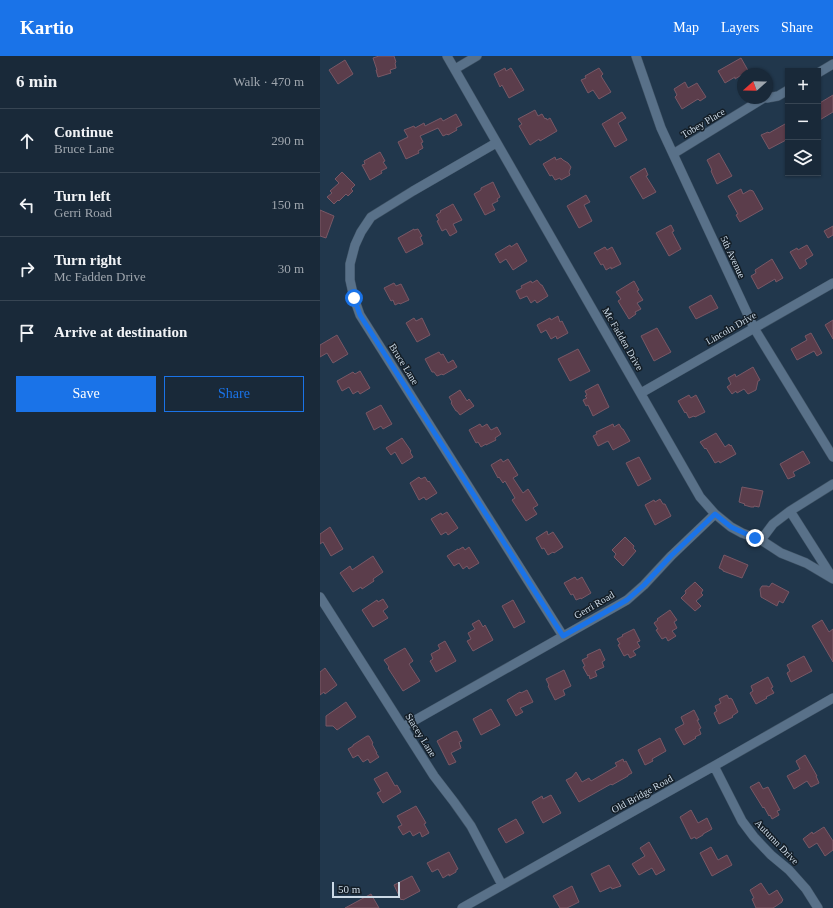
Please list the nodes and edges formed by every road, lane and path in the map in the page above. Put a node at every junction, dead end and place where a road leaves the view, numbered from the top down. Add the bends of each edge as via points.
1 (447, 56) edge
2 (477, 56) edge
3 (636, 56) edge
4 (833, 64) edge
5 (455, 69) junction
6 (821, 71) edge
7 (785, 92) edge
8 (773, 97) edge
9 (756, 104) edge
10 (496, 143) junction
11 (673, 154) junction
12 (833, 283) edge
13 (754, 328) junction
14 (641, 393) junction
15 (833, 457) edge
16 (833, 484) edge
17 (790, 511) junction
18 (715, 514) junction
19 (761, 540) junction
20 (833, 579) edge
21 (320, 597) edge
22 (563, 636) junction
23 (833, 698) edge
24 (403, 727) junction
25 (714, 766) junction
26 (502, 885) junction
27 (462, 908) edge
28 (818, 908) edge

1 - 5 street, Mc Fadden Drive
2 - 5 street
3 - 11 street, 5th Avenue via 661,128
4 - 6 street
5 - 10 street, Mc Fadden Drive
7 - 8 street, Tobey Place
9 - 11 street, Tobey Place
10 - 14 street, Mc Fadden Drive
10 - 22 street, Bruce Lane via 371,217 355,246 350,264 350,280 360,315
11 - 13 street, 5th Avenue
12 - 13 street, Lincoln Drive
13 - 14 street, Lincoln Drive
13 - 15 street, 5th Avenue
14 - 18 street, Mc Fadden Drive via 700,497
16 - 17 street
17 - 19 street via 773,524
17 - 20 street
18 - 19 street, Mc Fadden Drive via 731,527
18 - 22 street, Gerri Road via 627,600
19 - 20 street, Mc Fadden Drive
21 - 24 street, Stacey Lane
22 - 24 street, Gerri Road
23 - 25 street, Old Bridge Road
24 - 26 street, Stacey Lane via 434,776 471,826
25 - 26 street, Old Bridge Road
25 - 28 street, Autumn Drive via 742,821 754,837 806,889
26 - 27 street, Old Bridge Road

